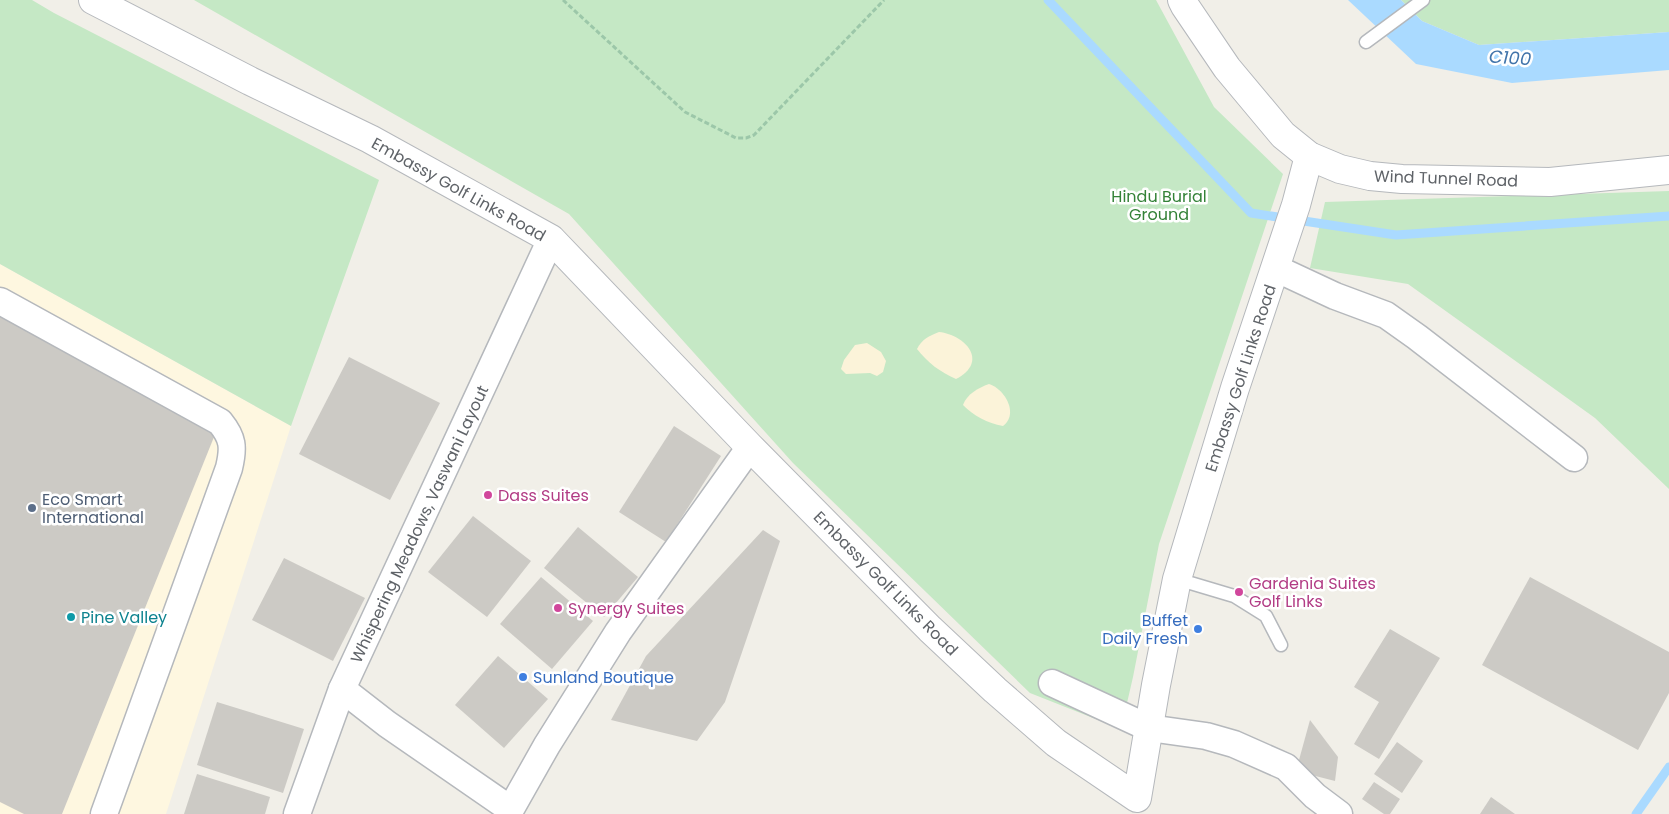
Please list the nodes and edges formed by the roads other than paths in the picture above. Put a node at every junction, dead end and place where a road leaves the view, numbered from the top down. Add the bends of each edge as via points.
1 (93, 0) edge
2 (1182, 0) edge
3 (1423, 0) edge
4 (1366, 42) dead end
5 (1309, 156) junction
6 (1669, 170) edge
7 (552, 239) junction
8 (1275, 268) junction
9 (0, 301) edge
10 (750, 447) junction
11 (1574, 458) dead end
12 (1177, 579) junction
13 (1281, 645) dead end
14 (1052, 682) dead end
15 (342, 689) junction
16 (1149, 728) junction
17 (1137, 806) edge
18 (509, 812) edge
19 (104, 814) edge
20 (297, 814) edge
21 (1339, 814) edge

1 - 7 street, Embassy Golf Links Road via 370,139
2 - 5 street, Wind Tunnel Road via 1227,68 1283,135
3 - 4 lane
5 - 6 street, Wind Tunnel Road via 1340,169 1402,179 1550,182
5 - 8 street, Embassy Golf Links Road
7 - 10 street, Embassy Golf Links Road
7 - 15 street, Whispering Meadows, Vaswani Layout
8 - 11 street via 1386,315
8 - 12 street, Embassy Golf Links Road
9 - 19 street via 220,422 230,434 230,468
10 - 17 street, Embassy Golf Links Road via 995,690
10 - 18 street via 618,632
12 - 13 lane via 1234,596 1266,616
12 - 16 street, Embassy Golf Links Road
14 - 16 street
15 - 18 street
15 - 20 street, Whispering Meadows, Vaswani Layout
16 - 17 street, Embassy Golf Links Road
16 - 21 street via 1216,738 1286,767

